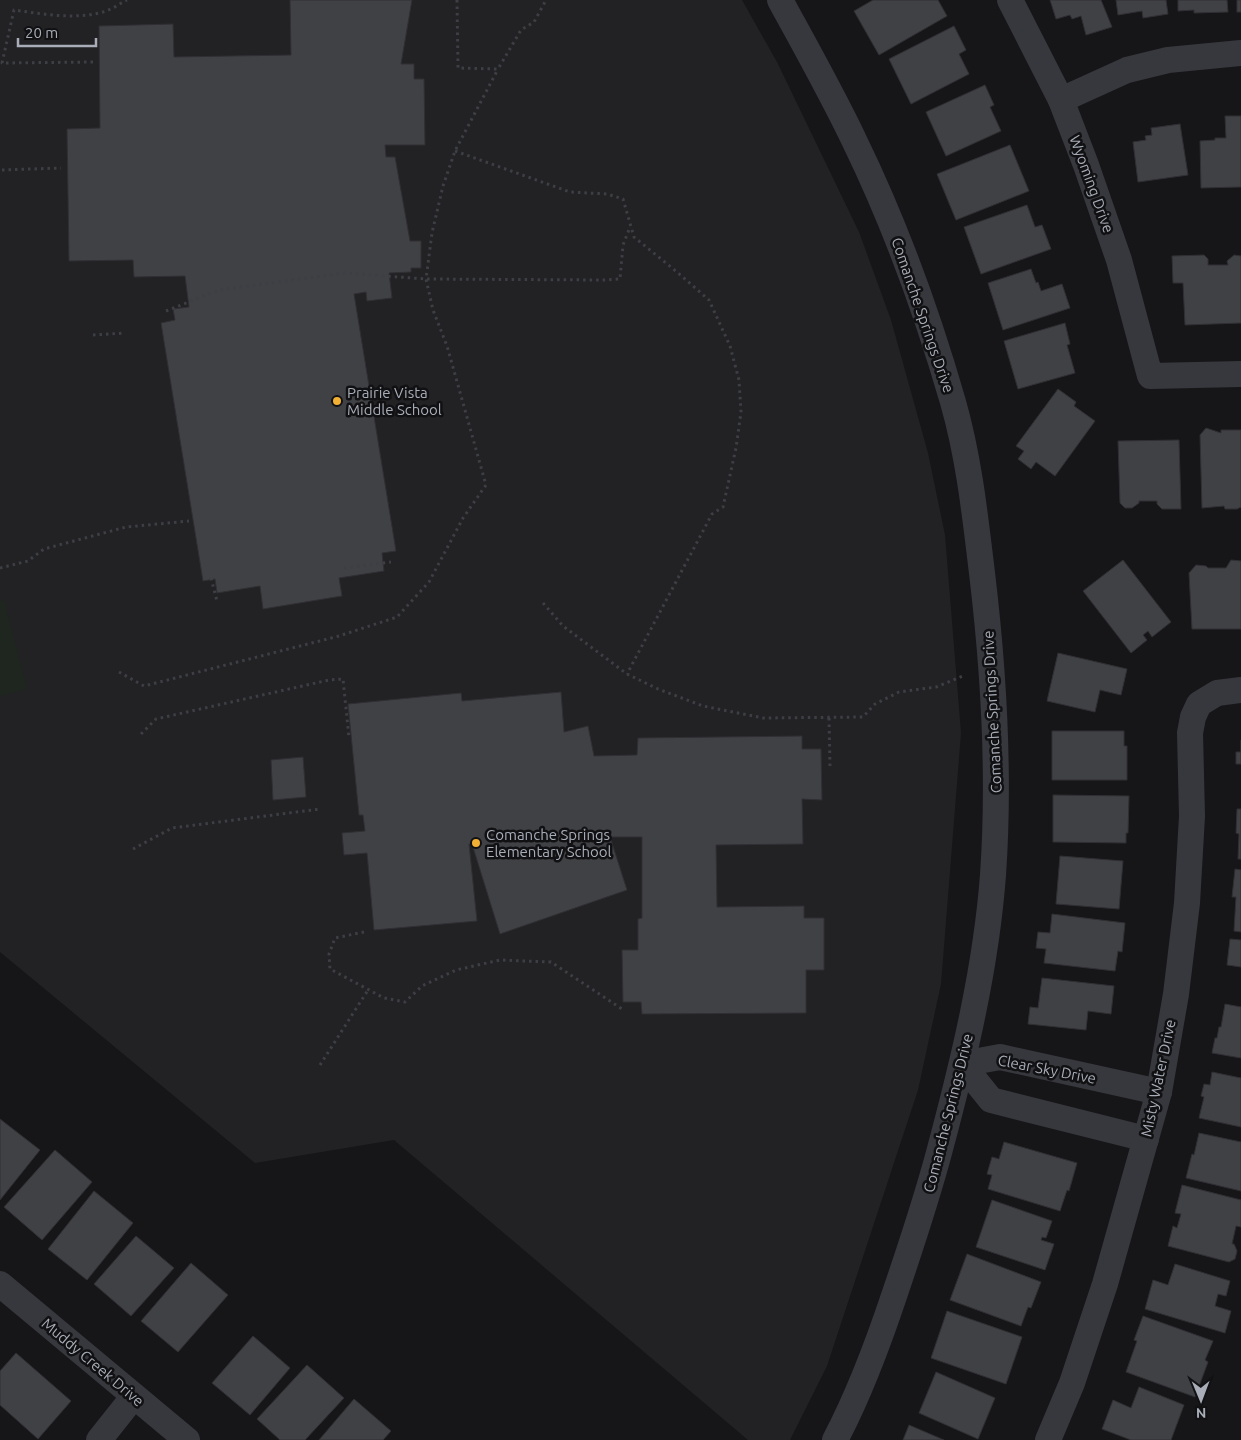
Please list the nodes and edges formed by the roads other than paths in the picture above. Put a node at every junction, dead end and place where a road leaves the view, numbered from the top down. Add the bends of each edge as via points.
1 (780, 0) edge
2 (1010, 0) edge
3 (1241, 53) edge
4 (1061, 100) junction
5 (1241, 374) edge
6 (1241, 690) edge
7 (962, 1064) junction
8 (1158, 1092) junction
9 (1146, 1139) junction
10 (0, 1284) edge
11 (134, 1396) junction
12 (99, 1440) edge
13 (187, 1440) edge
14 (835, 1440) edge
15 (1048, 1440) edge

1 - 7 street, Comanche Springs Drive via 854,139 901,247 954,405 966,457 991,659 996,772 992,876 985,940
2 - 4 street, Wyoming Drive
3 - 4 street via 1168,60 1126,70
4 - 5 street, Wyoming Drive via 1119,260 1150,376
6 - 8 street, Misty Water Drive via 1217,693 1199,704 1193,717 1187,903 1176,994
7 - 8 street, Clear Sky Drive via 1000,1057
7 - 9 street via 991,1100
7 - 14 street, Comanche Springs Drive via 926,1198 897,1288 856,1398
8 - 9 street, Misty Water Drive
9 - 15 street, Misty Water Drive via 1090,1329
10 - 11 street, Muddy Creek Drive
11 - 12 street
11 - 13 street, Muddy Creek Drive

